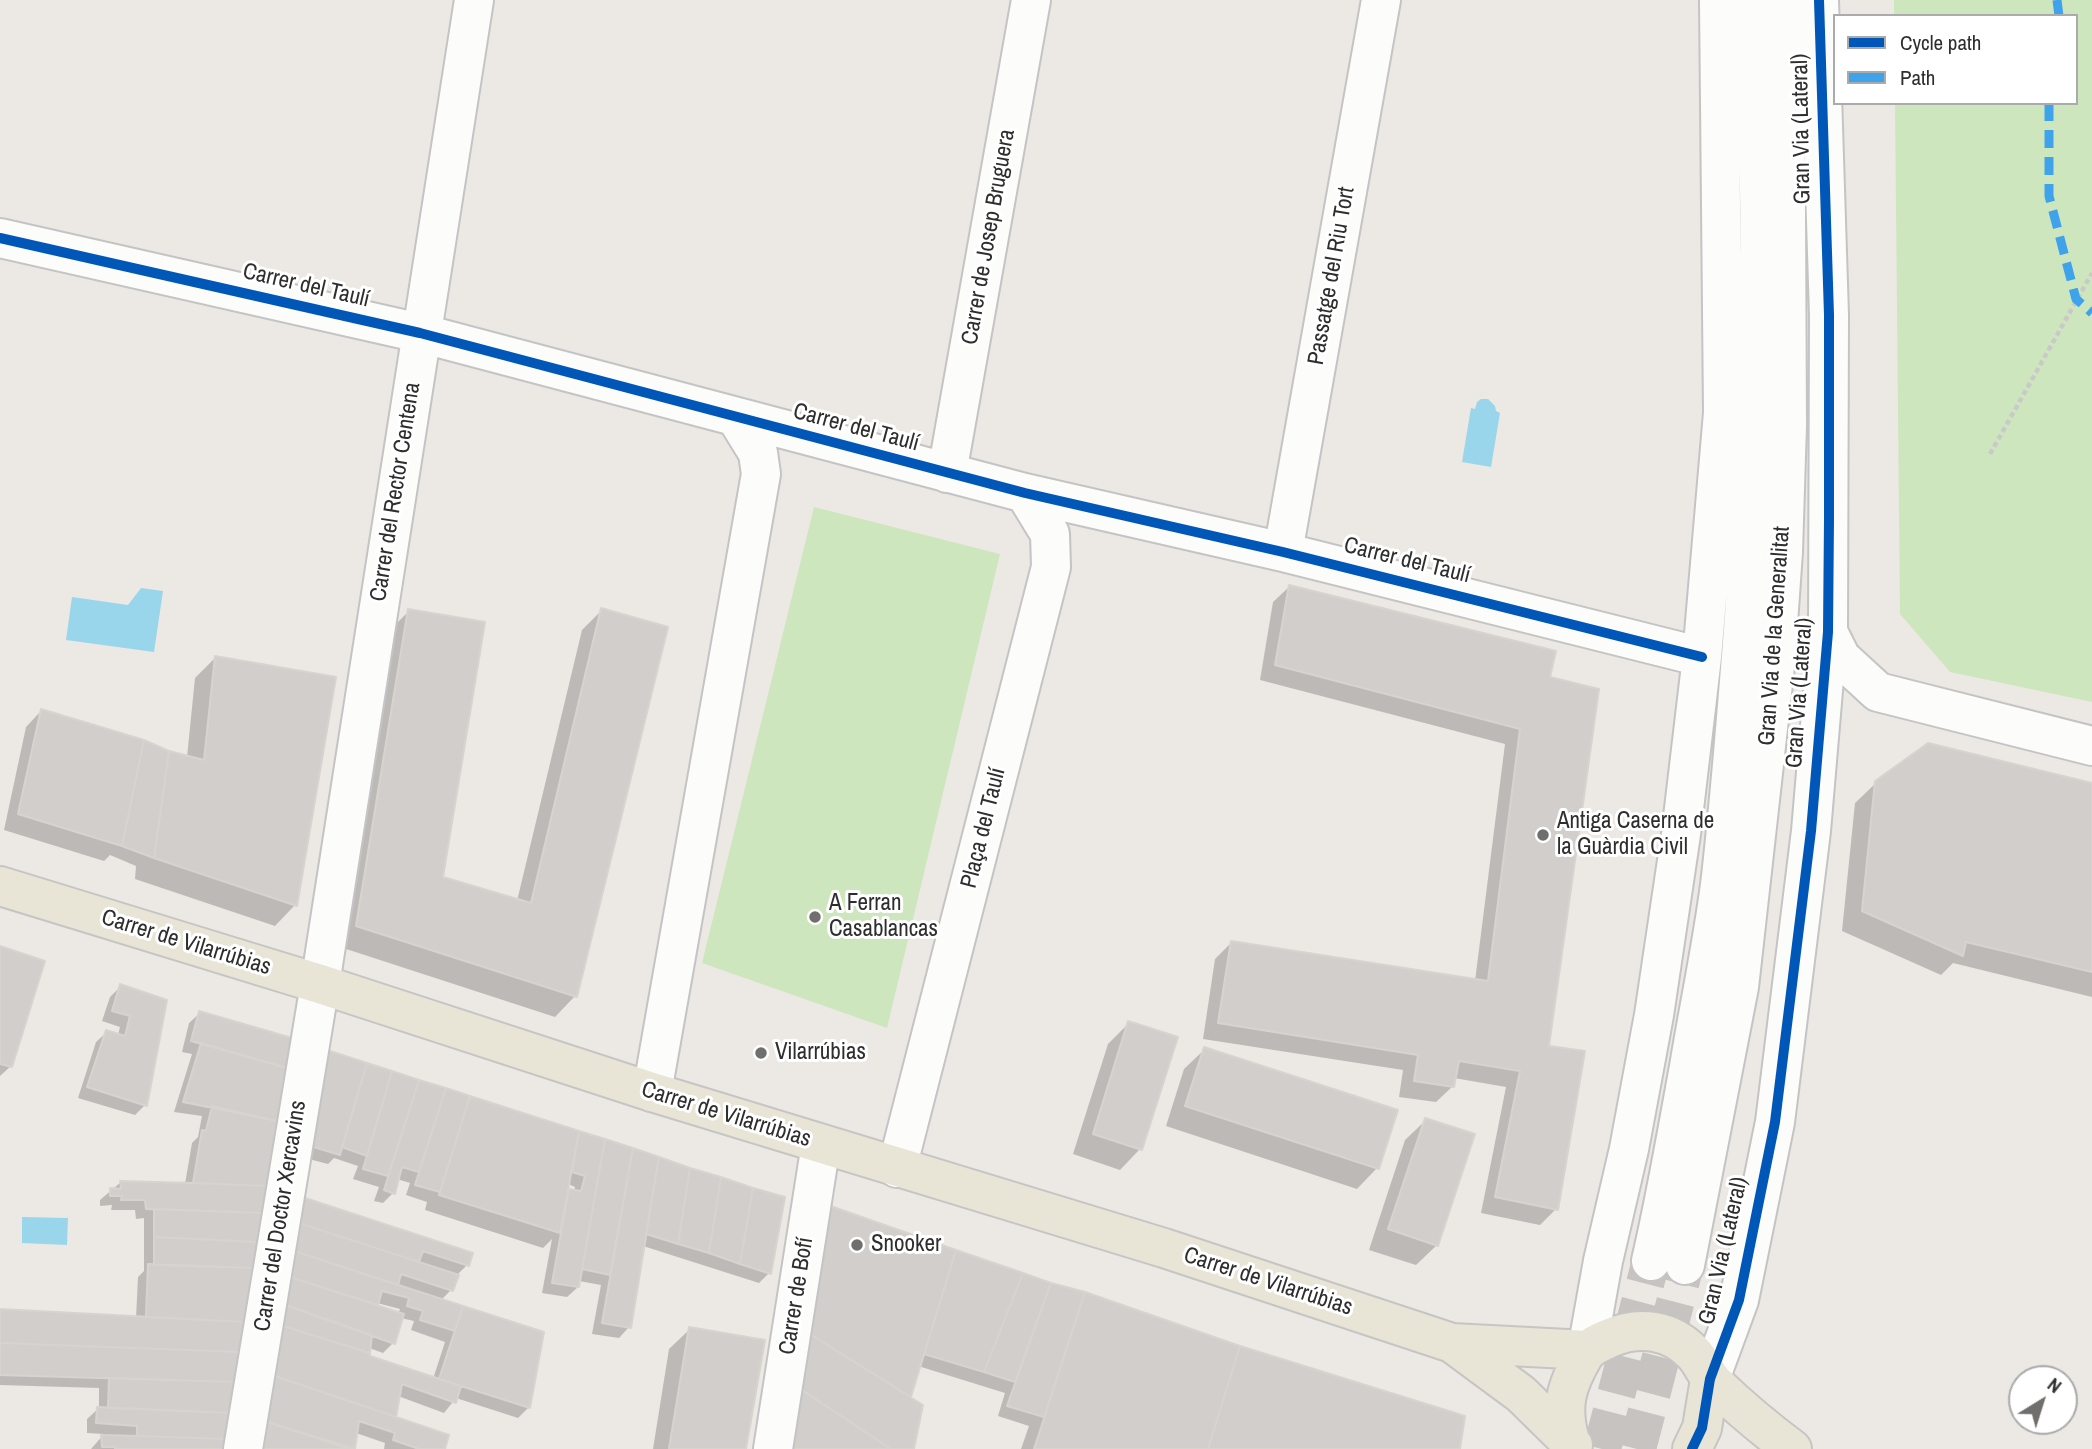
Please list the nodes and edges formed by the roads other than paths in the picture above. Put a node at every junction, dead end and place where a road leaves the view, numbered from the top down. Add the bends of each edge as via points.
1 (474, 0) edge
2 (1031, 0) edge
3 (1381, 0) edge
4 (1719, 0) edge
5 (1750, 0) edge
6 (1785, 0) edge
7 (1819, 0) edge
8 (0, 238) edge
9 (420, 334) junction
10 (737, 419) junction
11 (947, 473) junction
12 (1025, 493) junction
13 (1283, 552) junction
14 (1828, 632) junction
15 (1702, 656) junction
16 (1878, 692) junction
17 (2092, 746) edge
18 (1817, 753) junction
19 (0, 886) edge
20 (320, 984) junction
21 (652, 1092) junction
22 (821, 1144) junction
23 (898, 1168) junction
24 (1452, 1343) junction
25 (1587, 1350) junction
26 (1710, 1379) junction
27 (1572, 1446) edge
28 (243, 1449) edge
29 (773, 1449) edge
30 (1692, 1449) edge
31 (1792, 1449) edge

1 - 9 street, Carrer del Rector Centena
2 - 11 street, Carrer de Josep Bruguera
3 - 13 street, Passatge del Riu Tort
4 - 15 street via 1723,414
5 - 6 street, Gran Via de la Generalitat via 1759,224 1750,549 1720,886 1675,1149 1668,1263 1739,988 1775,666 1787,425
7 - 14 street, Gran Via (Lateral) via 1829,315
8 - 9 street, Carrer del Taulí
9 - 10 street, Carrer del Taulí
9 - 20 street, Carrer del Rector Centena
10 - 11 street, Carrer del Taulí
10 - 21 street via 758,453 761,474
11 - 12 street, Carrer del Taulí
12 - 13 street, Carrer del Taulí
12 - 23 street, Plaça del Taulí via 1050,534 1051,567
13 - 15 street, Carrer del Taulí
14 - 16 street via 1841,658
14 - 18 street, Gran Via (Lateral)
15 - 25 street via 1654,1015
16 - 17 street
16 - 18 street via 1839,718
18 - 26 street, Gran Via (Lateral) via 1774,1122 1739,1300
19 - 20 main road, Carrer de Vilarrúbias
20 - 21 main road, Carrer de Vilarrúbias
20 - 28 street, Carrer del Doctor Xercavins
21 - 22 main road, Carrer de Vilarrúbias
22 - 23 main road, Carrer de Vilarrúbias
22 - 29 street, Carrer de Bofí
23 - 24 main road, Carrer de Vilarrúbias via 1164,1248
24 - 25 main road, Carrer de Vilarrúbias
24 - 27 main road, Carrer de Vilarrúbias via 1521,1394
25 - 26 main road via 1637,1329 1658,1332 1695,1354
25 - 27 main road via 1567,1389 1564,1410
26 - 30 main road via 1702,1428
26 - 31 main road

